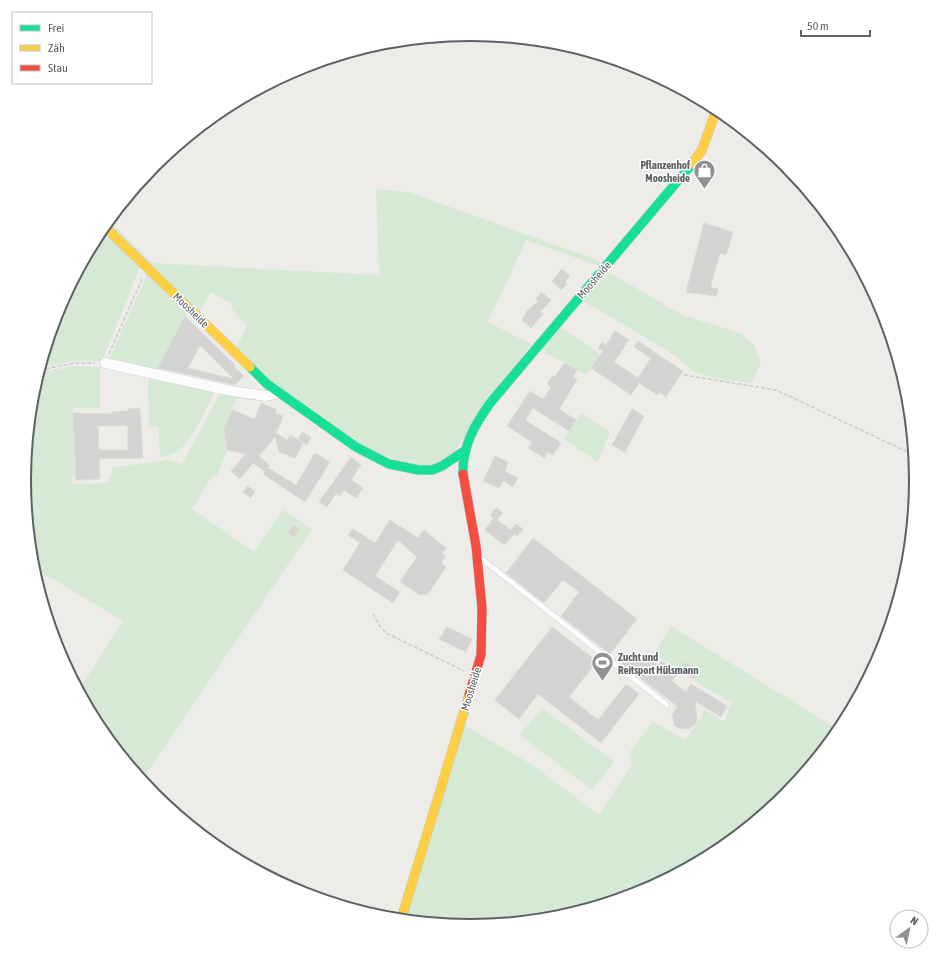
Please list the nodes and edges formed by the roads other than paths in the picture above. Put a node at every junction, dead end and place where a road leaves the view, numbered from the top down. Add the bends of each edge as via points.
1 (715, 115) edge
2 (109, 231) edge
3 (105, 363) road end
4 (279, 393) junction
5 (466, 450) junction
6 (478, 556) junction
7 (667, 705) dead end
8 (403, 915) edge

1 - 5 street, Moosheide via 702,150 685,174 503,387 482,417
2 - 4 street, Moosheide via 258,376
3 - 4 street via 231,391 266,396
4 - 5 street, Moosheide via 356,447 389,464 412,470 432,470 447,464
5 - 6 street, Moosheide via 463,472
6 - 7 lane
6 - 8 street, Moosheide via 483,623 481,655

